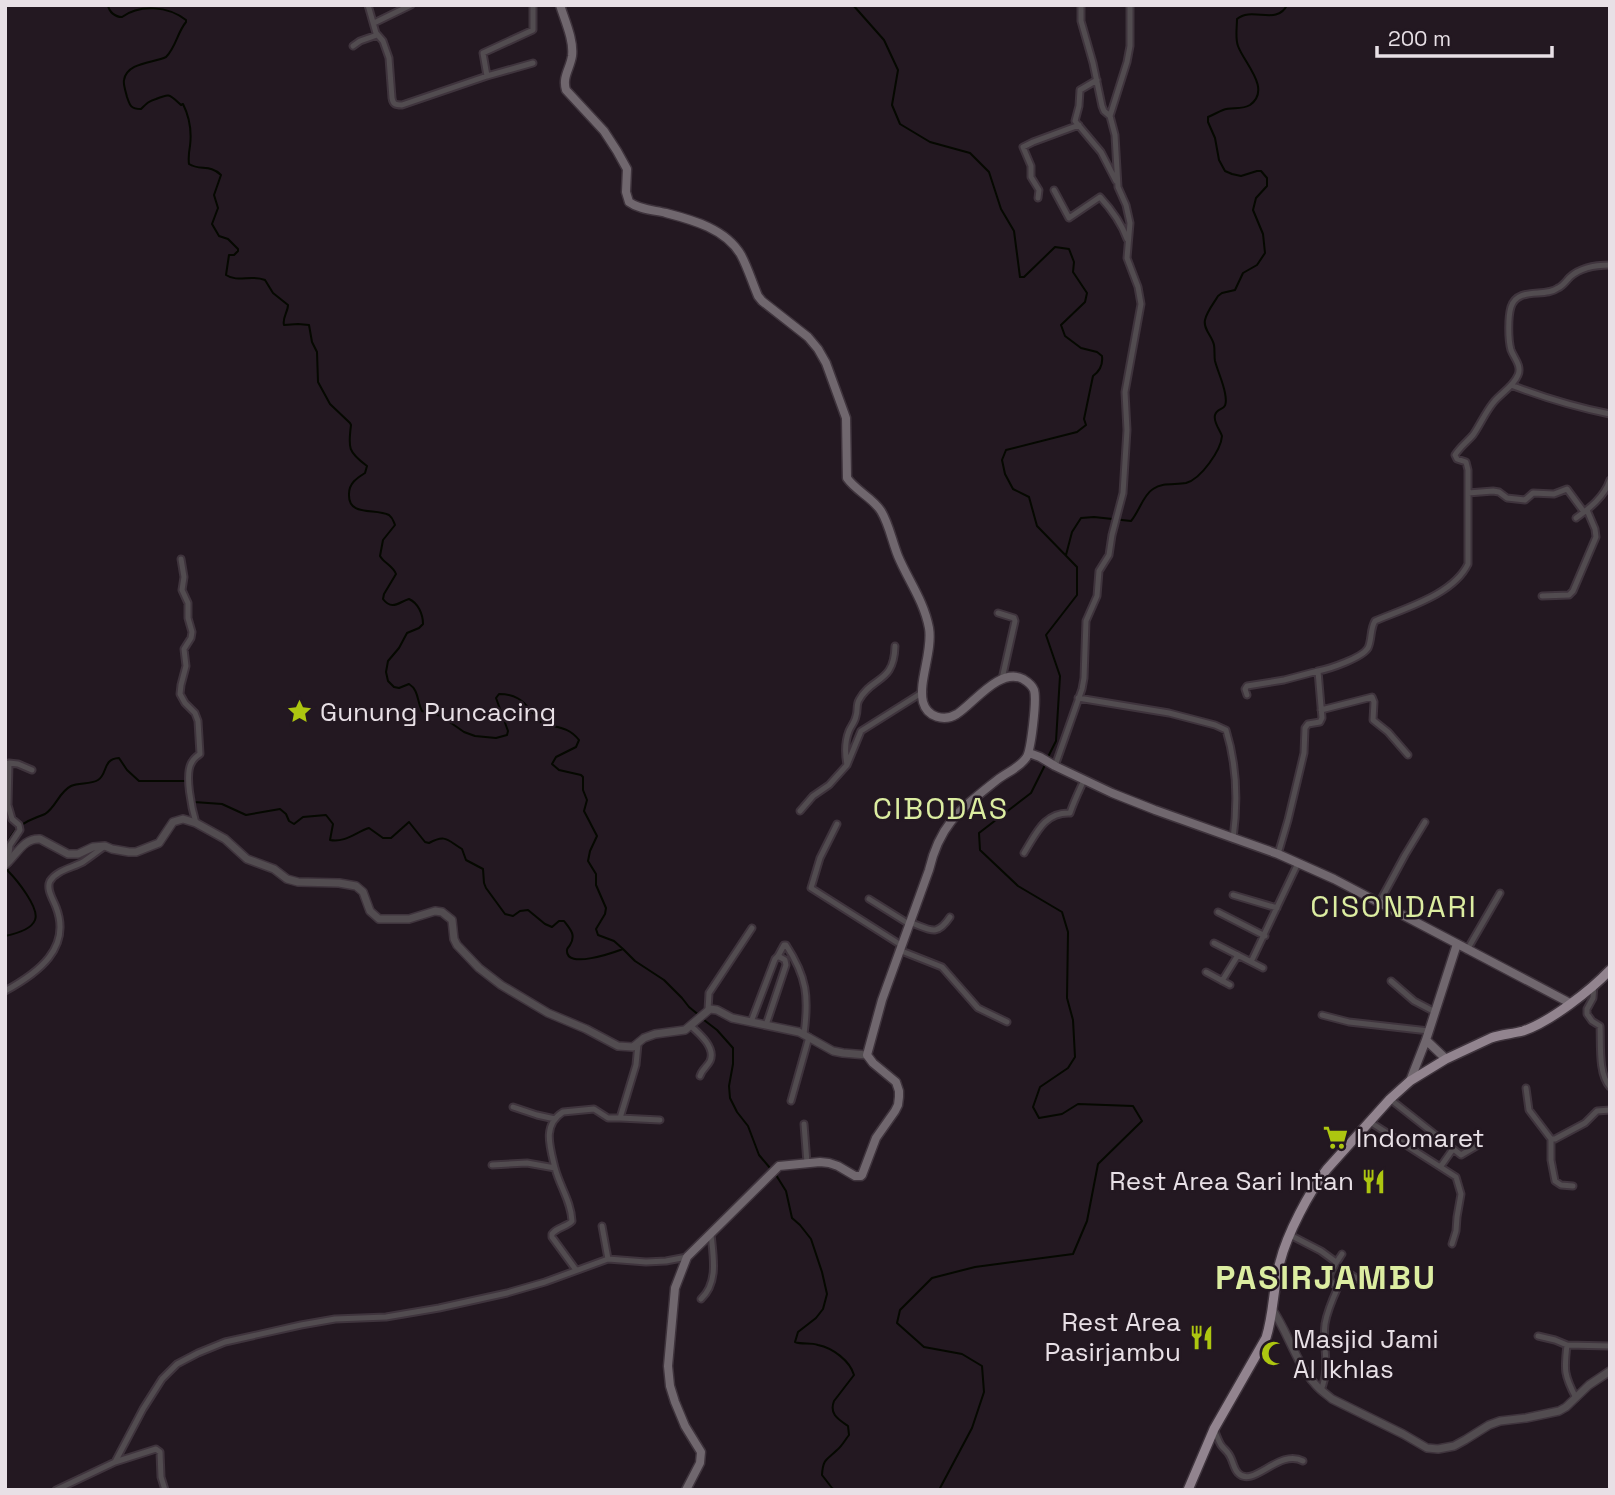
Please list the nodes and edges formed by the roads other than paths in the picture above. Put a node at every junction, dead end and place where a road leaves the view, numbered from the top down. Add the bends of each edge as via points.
1 (368, 5) edge
2 (411, 5) edge
3 (533, 5) edge
4 (560, 5) edge
5 (1081, 5) edge
6 (1130, 5) edge
7 (374, 23) junction
8 (377, 35) junction
9 (353, 46) dead end
10 (533, 63) dead end
11 (486, 76) junction
12 (1097, 80) junction
13 (1110, 116) junction
14 (1079, 125) junction
15 (1118, 187) junction
16 (1054, 190) dead end
17 (1038, 198) dead end
18 (1128, 242) junction
19 (1610, 265) edge
20 (1511, 385) junction
21 (1610, 414) edge
22 (1610, 480) edge
23 (1468, 493) junction
24 (1585, 511) junction
25 (1576, 518) dead end
26 (181, 559) dead end
27 (1542, 596) dead end
28 (998, 613) dead end
29 (895, 646) dead end
30 (1318, 671) junction
31 (1002, 679) junction
32 (923, 692) junction
33 (1247, 695) dead end
34 (1078, 698) junction
35 (1321, 710) junction
36 (1029, 753) junction
37 (1408, 755) dead end
38 (847, 765) junction
39 (1054, 765) junction
40 (32, 770) dead end
41 (1084, 780) junction
42 (800, 811) dead end
43 (196, 822) junction
44 (1425, 822) dead end
45 (837, 824) dead end
46 (1233, 839) junction
47 (105, 846) junction
48 (1024, 853) dead end
49 (1278, 854) junction
50 (1298, 863) junction
51 (6, 864) edge
52 (1500, 893) dead end
53 (1233, 895) dead end
54 (869, 899) dead end
55 (1379, 903) junction
56 (1277, 908) junction
57 (1218, 912) dead end
58 (950, 917) dead end
59 (909, 923) junction
60 (752, 928) dead end
61 (1265, 936) junction
62 (1214, 943) dead end
63 (1457, 944) junction
64 (900, 948) junction
65 (1467, 950) junction
66 (1237, 954) junction
67 (778, 956) junction
68 (1251, 962) junction
69 (1263, 968) dead end
70 (1610, 970) edge
71 (1206, 972) dead end
72 (1222, 981) junction
73 (1391, 981) dead end
74 (1594, 984) junction
75 (1230, 985) dead end
76 (5, 990) edge
77 (1570, 1003) junction
78 (706, 1011) junction
79 (1435, 1012) junction
80 (1322, 1015) dead end
81 (751, 1022) junction
82 (1007, 1022) dead end
83 (693, 1025) junction
84 (766, 1025) junction
85 (1428, 1035) junction
86 (807, 1036) junction
87 (638, 1044) junction
88 (867, 1055) junction
89 (1446, 1059) junction
90 (700, 1076) dead end
91 (1410, 1081) junction
92 (1610, 1087) edge
93 (1525, 1088) dead end
94 (1390, 1099) junction
95 (791, 1101) dead end
96 (513, 1107) dead end
97 (1610, 1110) edge
98 (620, 1118) junction
99 (555, 1119) junction
100 (660, 1120) dead end
101 (1370, 1122) junction
102 (804, 1124) dead end
103 (1551, 1139) junction
104 (1478, 1145) dead end
105 (1453, 1149) junction
106 (807, 1163) junction
107 (492, 1165) dead end
108 (1441, 1166) junction
109 (555, 1168) junction
110 (1573, 1186) dead end
111 (602, 1226) dead end
112 (711, 1234) junction
113 (1290, 1235) junction
114 (1452, 1244) dead end
115 (1342, 1254) dead end
116 (687, 1258) junction
117 (608, 1259) junction
118 (1336, 1262) junction
119 (576, 1270) junction
120 (1364, 1283) dead end
121 (1338, 1287) junction
122 (701, 1298) dead end
123 (1272, 1309) junction
124 (1538, 1336) dead end
125 (1567, 1345) junction
126 (1610, 1346) edge
127 (1610, 1371) edge
128 (1321, 1390) junction
129 (1576, 1398) junction
130 (1214, 1429) junction
131 (1303, 1461) dead end
132 (115, 1462) junction
133 (56, 1490) edge
134 (165, 1490) edge
135 (686, 1490) edge
136 (1188, 1490) edge

1 - 7 street
2 - 7 street
3 - 11 street via 533,30 483,52
4 - 32 main road via 572,52 564,86 617,151 627,169 629,202 698,222 722,236 741,255 762,301 808,337 826,363 846,418 847,478 881,510 927,621
5 - 12 street
6 - 13 street via 1130,46
7 - 8 street
8 - 9 street
8 - 11 street via 387,50 396,105
10 - 11 street
12 - 13 street via 1102,106
12 - 14 street via 1080,90 1075,117
13 - 15 street
14 - 15 street via 1101,152
14 - 17 street via 1023,148
15 - 18 street via 1129,215
16 - 18 street via 1069,218 1100,197 1116,216
18 - 34 street via 1128,265 1140,304 1125,393 1123,494 1109,555 1099,571 1098,593 1087,618 1084,678
19 - 20 street via 1581,269 1557,290 1534,292 1511,305 1509,333 1519,370
20 - 21 street
20 - 23 street via 1455,455 1468,465
22 - 24 street
23 - 24 street via 1493,491 1525,500 1533,493 1567,489
23 - 30 street via 1469,553 1463,573 1427,599 1375,621 1368,648
24 - 25 street
24 - 27 street via 1596,537 1573,592
26 - 43 street via 192,632 184,649 186,672 180,694 198,723 200,754 190,762 189,777
28 - 31 street via 1016,621
29 - 38 street via 887,673 858,702 846,744
30 - 33 street via 1247,686
30 - 35 street
31 - 32 main road via 948,718 931,715
31 - 36 main road via 1026,680 1035,693
32 - 38 street via 861,731
34 - 39 street
34 - 46 street via 1169,713 1226,730 1236,785
35 - 37 street via 1372,697 1373,720
35 - 49 street via 1321,721 1306,728
36 - 39 main road
36 - 59 main road via 1017,768 950,820
38 - 42 street
39 - 41 main road
40 - 51 street via 9,763 8,805 20,830 10,845
41 - 46 main road
41 - 48 street via 1070,813 1057,813 1042,823
43 - 47 street via 176,820 159,843 136,852
43 - 87 street via 247,859 287,879 356,886 379,919 442,912 452,920 460,949 501,985 618,1046
44 - 55 street
45 - 64 street via 811,888
46 - 49 main road
47 - 51 street via 68,854 35,839
47 - 76 street via 52,878 48,888 61,925 57,942 39,970
49 - 50 main road
50 - 55 main road
50 - 56 street
52 - 65 street
53 - 56 street
54 - 59 street
55 - 63 main road
56 - 61 street
57 - 61 street
58 - 59 street via 939,930
59 - 64 main road
60 - 78 street via 709,993
61 - 68 street
62 - 66 street
63 - 65 main road
63 - 79 main road
64 - 82 street via 946,969 973,1004
64 - 88 main road
65 - 77 main road
66 - 68 street
66 - 72 street
67 - 81 street
67 - 84 street via 786,962
67 - 86 street via 786,945 804,981
68 - 69 street
70 - 74 highway
71 - 72 street
72 - 75 street
73 - 79 street
74 - 77 highway
74 - 92 street via 1587,1014 1600,1026 1604,1078
77 - 89 highway via 1535,1026 1500,1034
78 - 81 street via 717,1010
78 - 83 street
79 - 85 main road
80 - 85 street
81 - 84 street
83 - 87 street via 685,1031 649,1036
83 - 90 street via 710,1051 710,1061
84 - 86 street
85 - 89 main road
85 - 91 main road
86 - 88 street via 832,1051
86 - 95 street
87 - 98 street
88 - 106 main road via 899,1091 898,1105 870,1149 866,1168 855,1176 829,1163
89 - 91 highway
91 - 94 highway
93 - 103 street via 1529,1110
94 - 101 highway
94 - 105 street
96 - 99 street
97 - 103 street via 1597,1111 1585,1123
98 - 99 street via 608,1118 594,1109 560,1113
98 - 100 street
99 - 109 street via 548,1134
101 - 108 street
101 - 113 highway via 1320,1178
102 - 106 street
103 - 110 street via 1555,1181
104 - 105 street via 1464,1155
105 - 108 street
106 - 112 main road via 775,1170
107 - 109 street via 527,1163
108 - 114 street via 1457,1177 1461,1190
109 - 119 street via 570,1203 572,1221 552,1237
111 - 117 street
112 - 116 main road
112 - 122 street via 712,1279
113 - 118 street
113 - 123 highway via 1279,1263
115 - 118 street
116 - 117 street
116 - 135 main road via 675,1288 668,1366 675,1402 701,1452
117 - 119 street
118 - 121 street via 1330,1279
119 - 132 street via 507,1293 439,1308 301,1325 198,1353 162,1379
120 - 121 street via 1347,1272
121 - 128 street via 1325,1326 1327,1367
123 - 128 street
123 - 130 highway via 1266,1338
124 - 125 street
125 - 126 street
125 - 129 street via 1565,1376
127 - 129 street
128 - 129 street via 1433,1449 1454,1446 1500,1421 1559,1411
130 - 131 street via 1239,1475 1253,1476 1293,1458
130 - 136 highway
132 - 133 street
132 - 134 street via 159,1450

